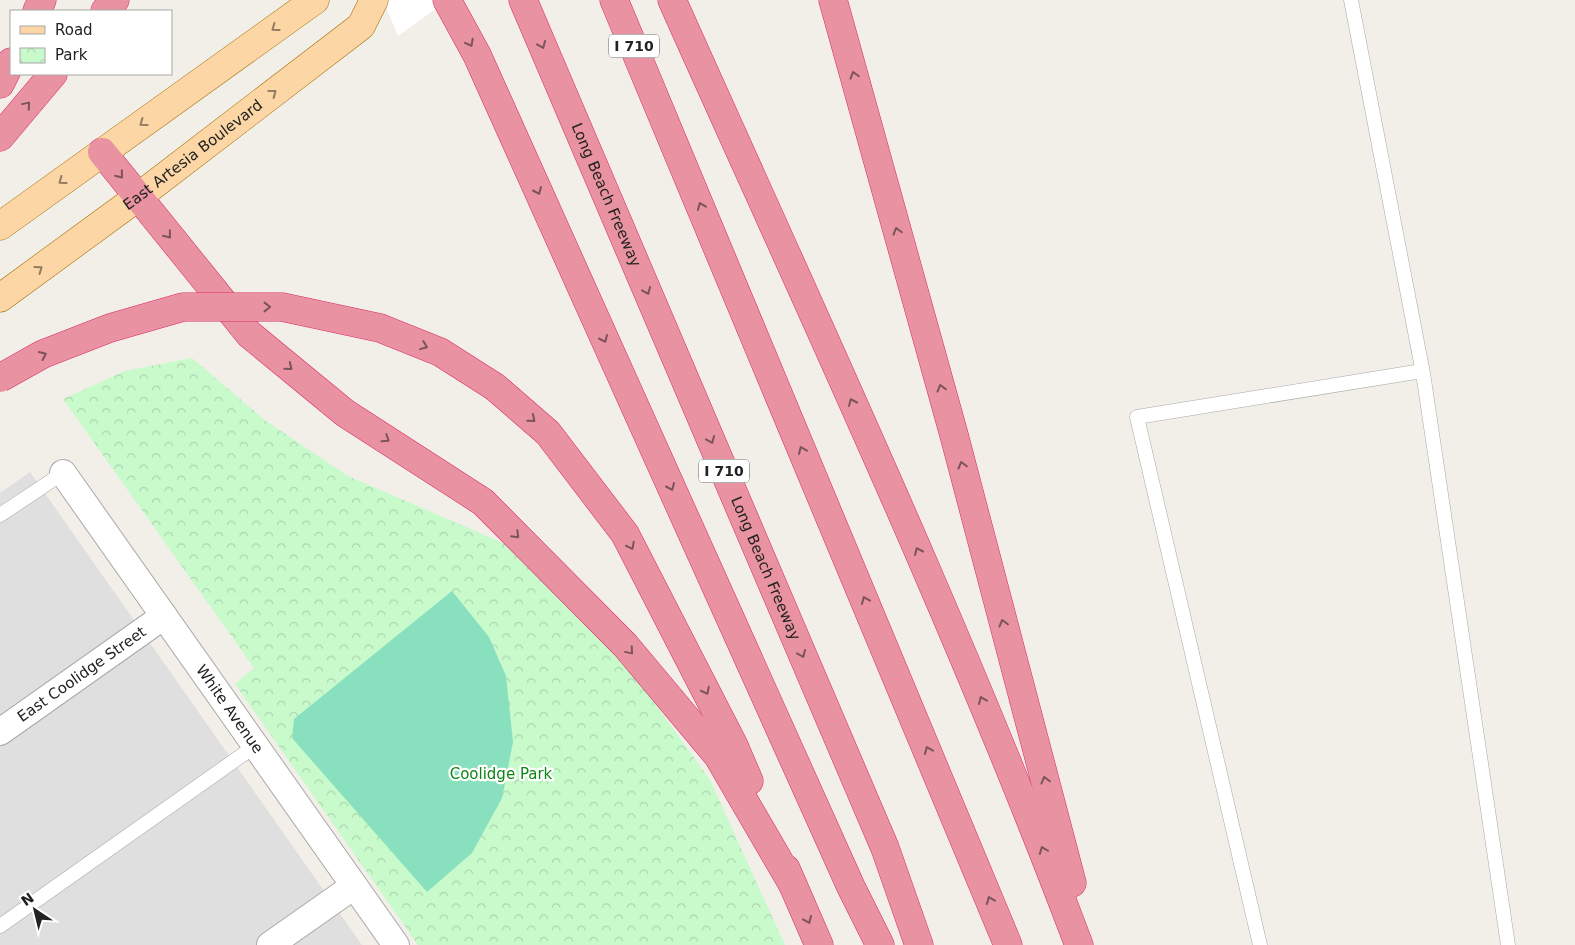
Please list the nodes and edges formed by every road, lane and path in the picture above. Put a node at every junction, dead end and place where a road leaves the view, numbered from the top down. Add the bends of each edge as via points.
1 (115, 0) edge
2 (315, 0) edge
3 (374, 0) edge
4 (447, 0) edge
5 (523, 0) edge
6 (614, 0) edge
7 (628, 0) edge
8 (672, 0) edge
9 (833, 0) edge
10 (1351, 0) edge
11 (107, 10) edge
12 (10, 64) edge
13 (52, 75) edge
14 (0, 84) edge
15 (654, 92) junction
16 (0, 137) edge
17 (102, 152) junction
18 (138, 197) junction
19 (0, 226) edge
20 (0, 298) edge
21 (1422, 371) junction
22 (0, 378) edge
23 (63, 473) joint
24 (0, 515) edge
25 (164, 616) junction
26 (0, 732) edge
27 (255, 746) junction
28 (793, 885) junction
29 (354, 886) junction
30 (0, 926) edge
31 (270, 945) edge
32 (396, 945) edge
33 (819, 945) edge
34 (880, 945) edge
35 (919, 945) edge
36 (1008, 945) edge
37 (1079, 945) edge
38 (1089, 945) edge
39 (1260, 945) edge
40 (1508, 945) edge

1 - 11 highway
2 -> 17 main road
18 -> 3 main road, East Artesia Boulevard via 361,26
4 -> 34 highway via 481,64
5 -> 35 highway, Long Beach Freeway / I 710 via 885,848
6 - 15 highway, I 710
7 - 15 highway via 638,23
37 -> 8 highway via 1032,820 936,591
38 -> 9 highway via 954,435
10 - 21 lane
12 - 14 highway
16 -> 13 highway
36 -> 15 highway, I 710
17 -> 18 highway
17 -> 19 main road
20 -> 18 main road, East Artesia Boulevard
18 -> 28 highway via 249,334 345,412 483,502 625,645 718,756
21 - 39 lane via 1137,417
21 - 40 lane
22 -> 28 highway, bridge via 43,354 110,328 183,307 282,307 380,328 440,352 495,387 548,432 625,534 734,746
23 - 24 lane
23 - 25 street, White Avenue
25 - 26 street, East Coolidge Street
25 - 27 street, White Avenue
27 - 29 street, White Avenue
27 - 30 lane
28 -> 33 highway
29 - 31 street
29 - 32 street, White Avenue

